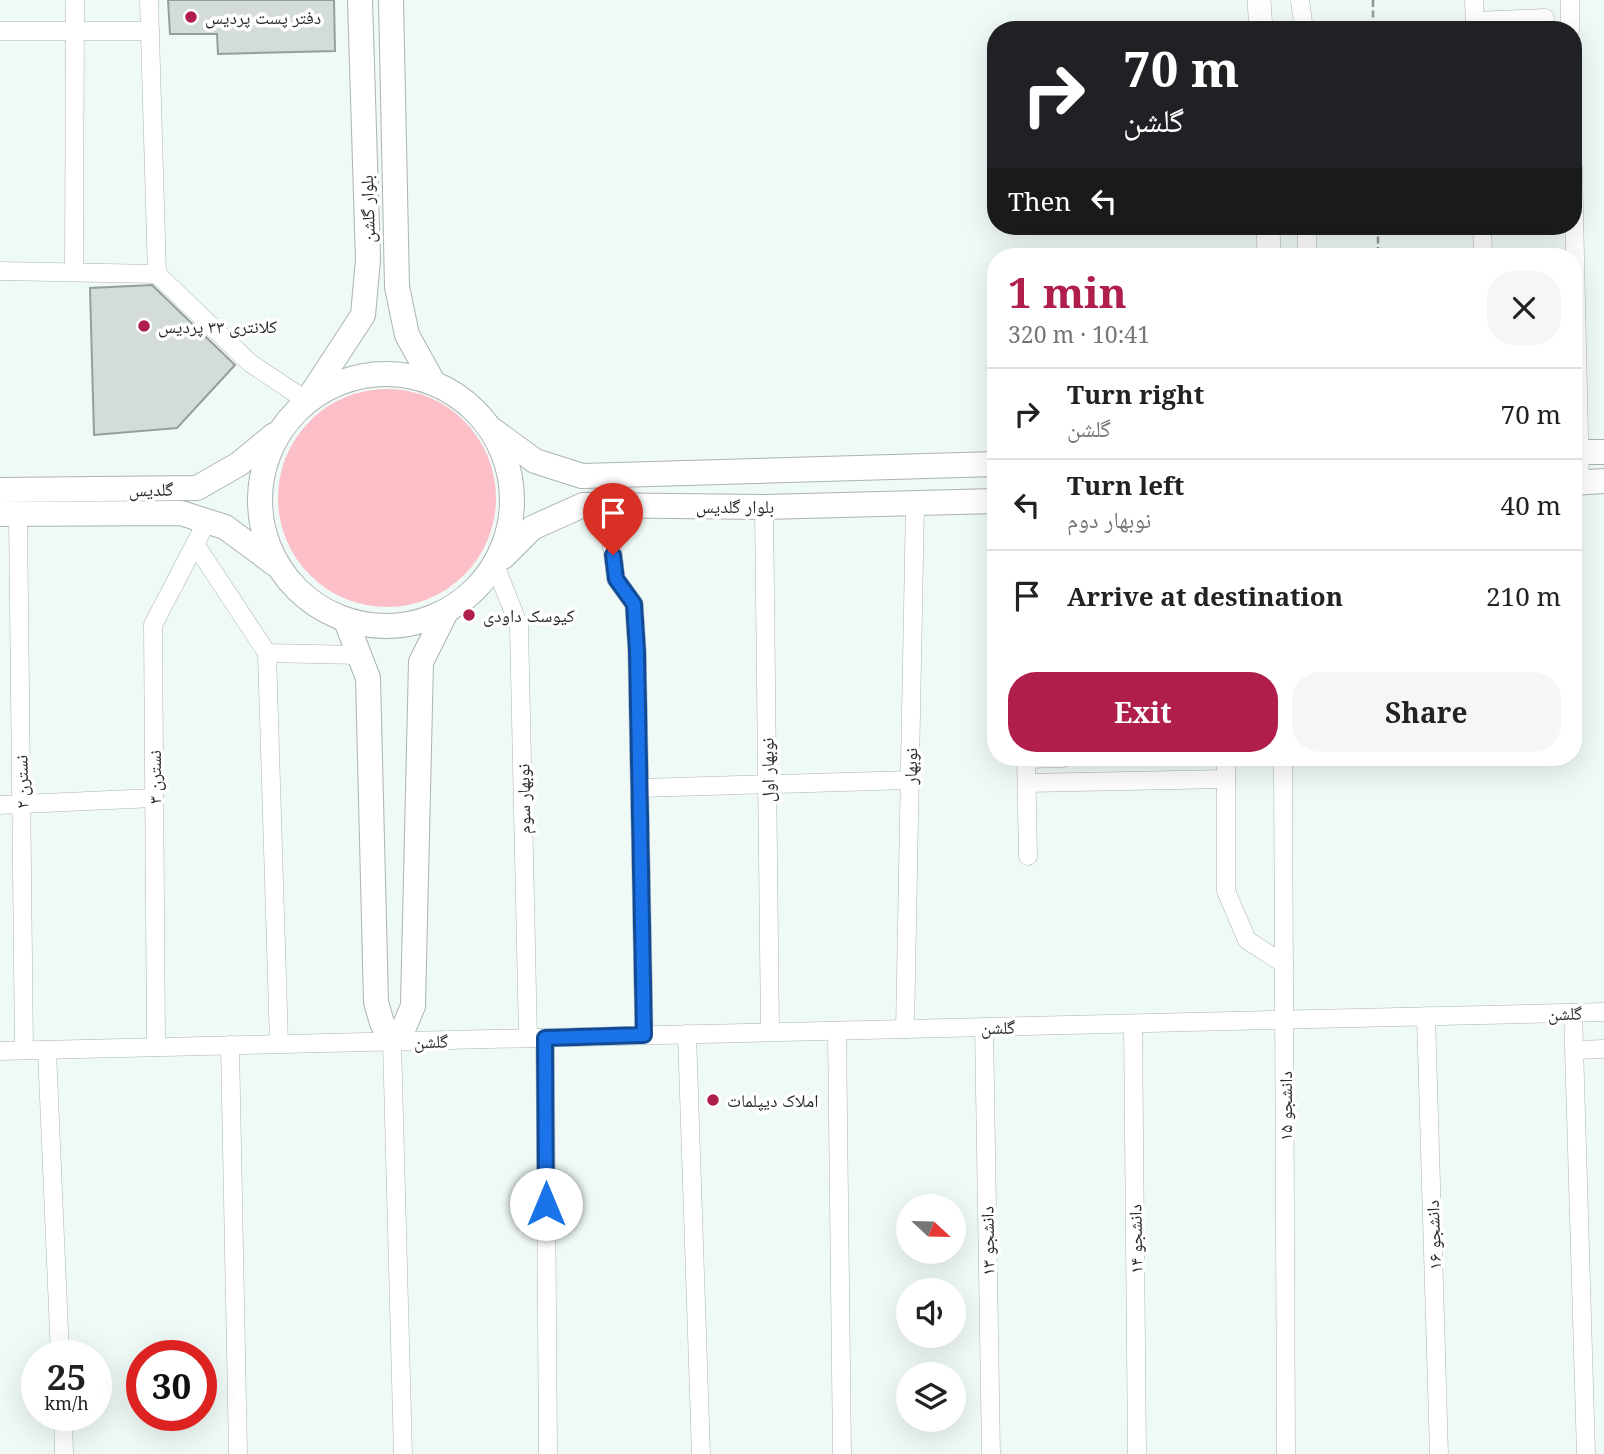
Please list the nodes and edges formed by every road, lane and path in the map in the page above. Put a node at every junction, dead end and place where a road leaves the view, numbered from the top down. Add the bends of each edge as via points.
1 (75, 0) edge
2 (149, 0) edge
3 (360, 0) edge
4 (391, 0) edge
5 (1259, 0) edge
6 (1300, 0) edge
7 (1373, 0) edge
8 (1474, 0) edge
9 (1570, 0) edge
10 (1545, 18) dead end
11 (1260, 21) edge
12 (1303, 21) edge
13 (1373, 21) edge
14 (1475, 21) edge
15 (1515, 21) edge
16 (1570, 21) edge
17 (0, 31) edge
18 (75, 31) junction
19 (150, 31) junction
20 (0, 271) edge
21 (74, 272) junction
22 (157, 274) junction
23 (1582, 364) edge
24 (433, 382) junction
25 (307, 401) junction
26 (282, 427) junction
27 (490, 428) junction
28 (1586, 452) edge
29 (987, 464) edge
30 (945, 465) junction
31 (1586, 482) edge
32 (0, 490) edge
33 (987, 501) edge
34 (915, 503) junction
35 (943, 503) junction
36 (607, 506) junction
37 (764, 507) junction
38 (9, 514) edge
39 (207, 522) junction
40 (195, 544) junction
41 (277, 565) junction
42 (495, 565) junction
43 (446, 612) junction
44 (346, 621) junction
45 (267, 653) junction
46 (359, 655) junction
47 (1026, 766) edge
48 (1226, 766) edge
49 (1283, 766) edge
50 (1226, 779) junction
51 (910, 780) junction
52 (1027, 783) junction
53 (767, 784) junction
54 (640, 788) junction
55 (154, 798) junction
56 (22, 804) junction
57 (0, 805) edge
58 (1028, 856) dead end
59 (1284, 964) junction
60 (1604, 1012) edge
61 (1573, 1013) junction
62 (1426, 1016) junction
63 (1284, 1020) junction
64 (1133, 1024) junction
65 (984, 1027) junction
66 (905, 1029) junction
67 (837, 1031) junction
68 (770, 1032) junction
69 (687, 1034) junction
70 (644, 1035) junction
71 (537, 1038) junction
72 (392, 1042) junction
73 (279, 1044) junction
74 (230, 1045) junction
75 (156, 1047) junction
76 (1604, 1049) edge
77 (24, 1050) junction
78 (47, 1050) junction
79 (1575, 1050) junction
80 (0, 1051) edge
81 (59, 1340) edge
82 (63, 1431) edge
83 (64, 1454) edge
84 (238, 1454) edge
85 (403, 1454) edge
86 (548, 1454) edge
87 (701, 1454) edge
88 (842, 1454) edge
89 (991, 1454) edge
90 (1137, 1454) edge
91 (1286, 1454) edge
92 (1439, 1454) edge
93 (1586, 1454) edge

1 - 18 street
2 - 19 street
3 - 25 main road, بلوار گلشن via 368,260 363,315
4 - 24 main road, بلوار گلشن via 397,287 407,335
5 - 11 street
6 - 12 street
7 - 13 path
8 - 14 street
9 - 16 street
10 - 15 street
17 - 18 street
18 - 19 street
18 - 21 street
19 - 22 street
20 - 21 street
21 - 22 street
22 - 25 street via 250,363
23 - 28 street
24 - 25 main road via 400,374 367,374 335,384
24 - 27 main road via 465,400
25 - 26 main road
26 - 32 main road, گلدیس via 239,464 197,488
26 - 41 main road via 266,460 259,495 263,532
27 - 30 main road, بلوار گلدیس via 536,461 582,476
27 - 42 main road via 506,460 513,496 509,532
28 - 31 street
29 - 30 main road, بلوار گلدیس
30 - 35 main road
33 - 35 main road, بلوار گلدیس
34 - 35 main road, بلوار گلدیس
34 - 37 main road, بلوار گلدیس
34 - 51 street, نوبهار
36 - 37 main road, بلوار گلدیس
36 - 42 main road, بلوار گلدیس via 583,505 533,528
36 - 54 street via 616,579 634,604
37 - 53 street, نوبهار اول
38 - 39 main road, گلدیس via 181,513
38 - 56 street, نسترن ۲
39 - 40 street, نسترن ۳
39 - 41 main road, گلدیس via 225,527
40 - 45 street
40 - 55 street, نسترن ۳ via 153,625
41 - 44 main road via 295,589 318,608
42 - 43 main road via 473,592
42 - 71 street, نوبهار سوم via 519,626
43 - 44 main road via 380,627
43 - 72 main road, گلشن via 421,662 413,1006
44 - 46 main road, گلشن
45 - 46 street
45 - 73 street
46 - 72 main road, گلشن via 368,678 376,1002
47 - 52 street
48 - 50 street
49 - 59 street, دانشجو ۱۵
50 - 52 street
50 - 59 street via 1226,891 1247,940
51 - 53 street
51 - 66 street, نوبهار
52 - 58 street
53 - 54 street
53 - 68 street, نوبهار اول
54 - 70 street
55 - 56 street
55 - 75 street, نسترن ۳
56 - 57 street
56 - 77 street, نسترن ۲
59 - 63 street, دانشجو ۱۵
60 - 61 street, گلشن
61 - 62 street, گلشن
61 - 79 street
62 - 63 street, گلشن
62 - 92 street, دانشجو ۱۶
63 - 64 street, گلشن
63 - 91 street, دانشجو ۱۵
64 - 65 street, گلشن
64 - 90 street, دانشجو ۱۴
65 - 66 street, گلشن
65 - 89 street, دانشجو ۱۳
66 - 67 street, گلشن
67 - 68 street, گلشن
67 - 88 street
68 - 69 street, گلشن
69 - 70 street, گلشن
69 - 87 street
70 - 71 street, گلشن
71 - 72 street, گلشن
71 - 86 street, نوبهار سوم
72 - 73 street, گلشن
72 - 85 street
73 - 74 street, گلشن
74 - 75 street, گلشن
74 - 84 street
75 - 78 street, گلشن
76 - 79 street
77 - 78 street, گلشن
77 - 80 street, گلشن
78 - 81 street
79 - 93 street
82 - 83 street

